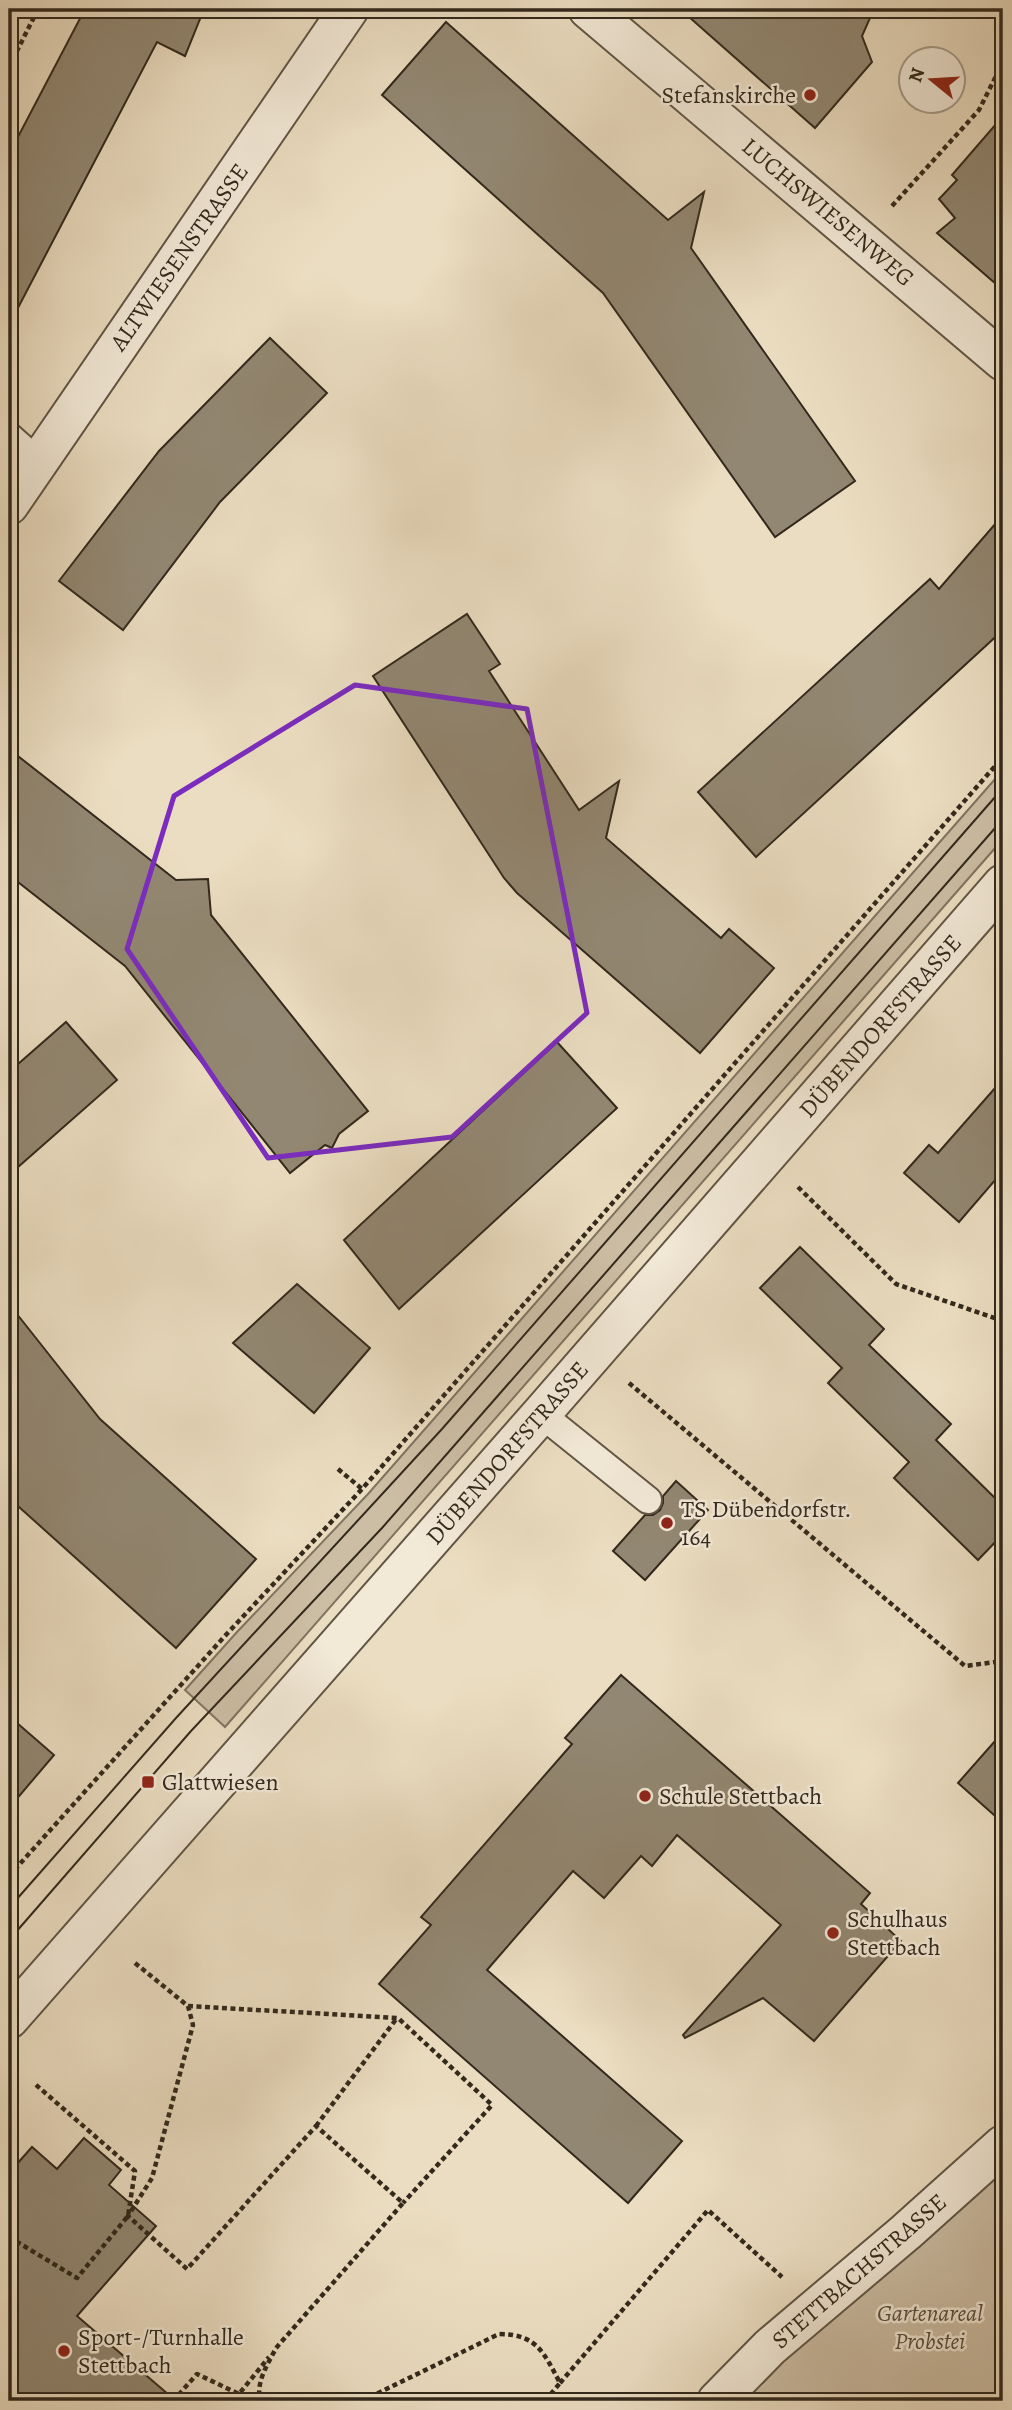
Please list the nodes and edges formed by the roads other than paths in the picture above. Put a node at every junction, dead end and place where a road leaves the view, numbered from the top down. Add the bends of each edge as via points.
1 (349, 9) edge
2 (588, 9) edge
3 (1003, 361) edge
4 (9, 436) edge
5 (38, 462) junction
6 (9, 505) edge
7 (1003, 884) edge
8 (541, 1415) junction
9 (648, 1500) dead end
10 (9, 2019) edge
11 (1003, 2145) edge
12 (717, 2401) edge

1 - 5 street, ALTWIESENSTRASSE
2 - 3 street, LUCHSWIESENWEG
4 - 5 lane
5 - 6 street, ALTWIESENSTRASSE
7 - 8 street, DÜBENDORFSTRASSE
8 - 9 lane
8 - 10 street, DÜBENDORFSTRASSE
11 - 12 street, STETTBACHSTRASSE via 770,2347

